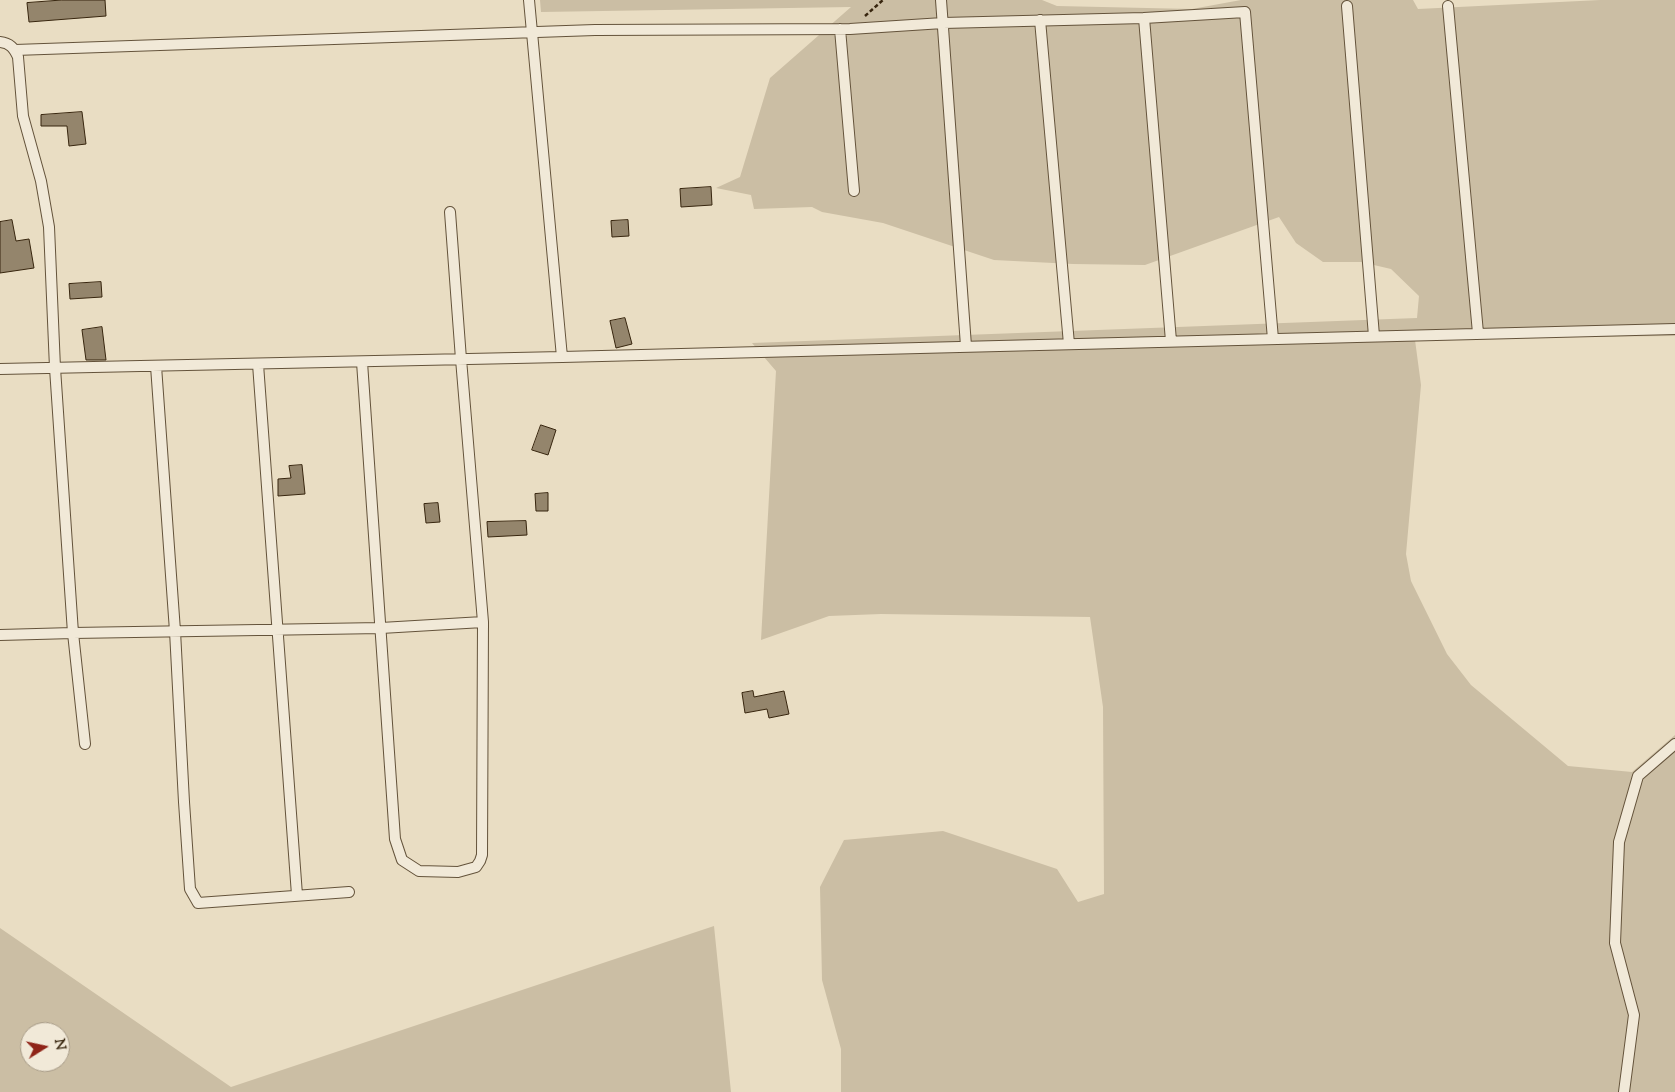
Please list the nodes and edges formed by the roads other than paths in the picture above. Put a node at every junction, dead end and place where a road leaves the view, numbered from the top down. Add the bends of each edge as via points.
1 (529, 0) edge
2 (941, 0) edge
3 (1347, 6) dead end
4 (1448, 6) dead end
5 (1144, 18) junction
6 (1040, 20) junction
7 (943, 23) junction
8 (845, 29) junction
9 (532, 34) junction
10 (0, 42) edge
11 (14, 50) junction
12 (854, 192) dead end
13 (450, 212) dead end
14 (1675, 329) edge
15 (1478, 334) junction
16 (1374, 336) junction
17 (1272, 339) junction
18 (1171, 341) junction
19 (1069, 344) junction
20 (966, 346) junction
21 (562, 357) junction
22 (461, 360) junction
23 (362, 362) junction
24 (258, 364) junction
25 (156, 366) junction
26 (55, 368) junction
27 (0, 370) edge
28 (483, 622) junction
29 (380, 628) junction
30 (278, 630) junction
31 (175, 631) junction
32 (73, 633) junction
33 (0, 635) edge
34 (86, 744) dead end
35 (1675, 744) edge
36 (349, 892) dead end
37 (297, 895) junction
38 (1624, 1092) edge

1 - 9 street
2 - 7 street
3 - 16 street
4 - 15 street
5 - 6 street
5 - 17 street via 1245,12
5 - 18 street
6 - 7 street
6 - 19 street
7 - 8 street
7 - 20 street
8 - 9 street via 595,30
8 - 12 street
9 - 11 street
9 - 21 street
10 - 11 street via 9,44
11 - 26 street via 18,57 23,116 41,181 49,228
13 - 22 street
14 - 15 street
15 - 16 street
16 - 17 street
17 - 18 street
18 - 19 street
19 - 20 street
20 - 21 street
21 - 22 street
22 - 23 street
22 - 28 street
23 - 24 street
23 - 29 street
24 - 25 street
24 - 30 street
25 - 26 street
25 - 31 street
26 - 27 street
26 - 32 street
28 - 29 street
28 - 29 street via 482,855 476,867 458,872 419,871 402,860 395,839
29 - 30 street
30 - 31 street
30 - 37 street
31 - 32 street
31 - 37 street via 190,890 198,903
32 - 33 street
32 - 34 street
35 - 38 street via 1638,776 1619,842 1615,943 1634,1015
36 - 37 street

